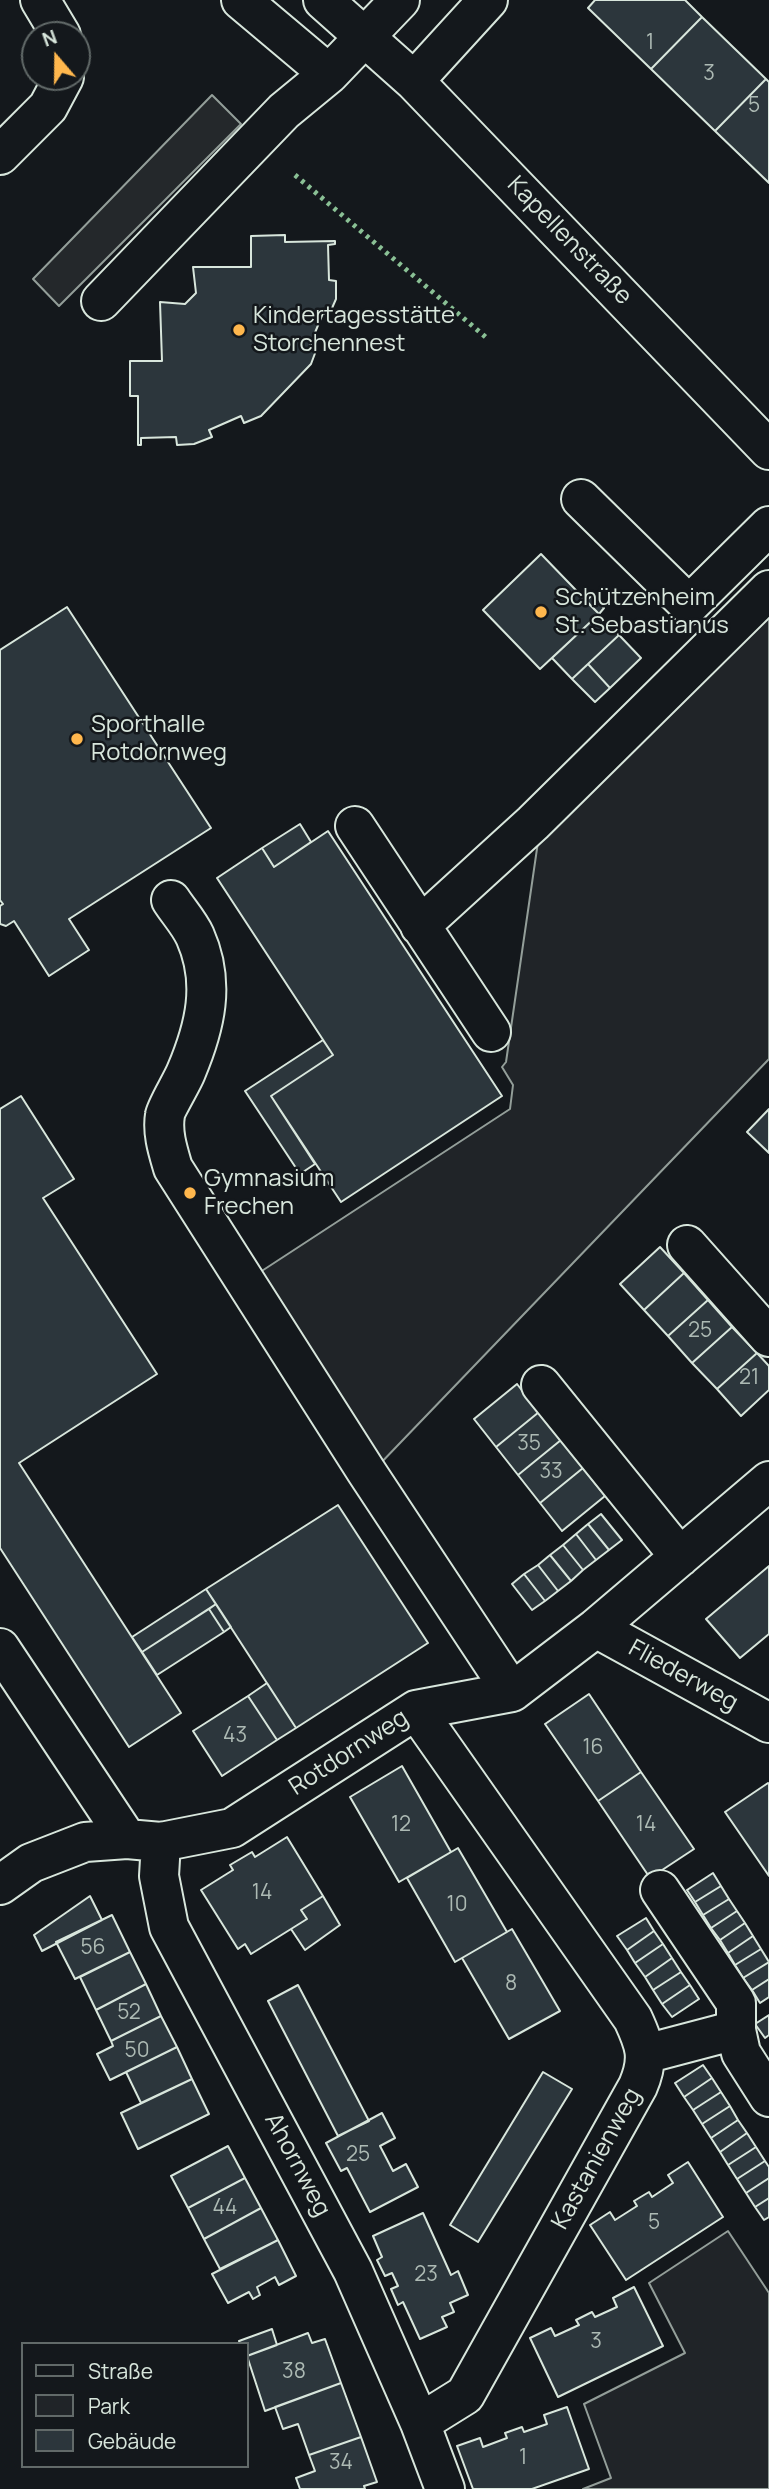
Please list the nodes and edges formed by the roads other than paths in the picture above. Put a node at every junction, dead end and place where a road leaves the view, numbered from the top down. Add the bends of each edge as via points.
1 (241, 0) edge
2 (323, 0) edge
3 (400, 0) edge
4 (488, 0) edge
5 (365, 37) junction
6 (328, 74) junction
7 (414, 81) junction
8 (57, 91) edge
9 (0, 155) edge
10 (101, 301) dead end
11 (769, 450) edge
12 (581, 499) dead end
13 (769, 526) edge
14 (769, 590) edge
15 (355, 827) dead end
16 (171, 900) dead end
17 (420, 926) junction
18 (491, 1032) dead end
19 (687, 1245) dead end
20 (769, 1337) edge
21 (541, 1385) dead end
22 (769, 1481) edge
23 (680, 1557) junction
24 (596, 1628) junction
25 (0, 1648) edge
26 (512, 1692) junction
27 (416, 1710) junction
28 (769, 1723) edge
29 (144, 1840) junction
30 (0, 1885) edge
31 (660, 1890) dead end
32 (736, 2029) junction
33 (645, 2054) junction
34 (769, 2097) edge
35 (420, 2423) junction
36 (445, 2489) edge

1 - 6 street
2 - 5 street, Kapellenstraße
3 - 5 street
4 - 7 street
5 - 6 street
5 - 7 street, Kapellenstraße
6 - 10 street via 284,111
7 - 11 street, Kapellenstraße
8 - 9 street via 48,107
12 - 13 street via 689,605
14 - 17 street via 533,823
15 - 17 street
16 - 26 street via 194,936 204,968 207,1005 200,1039 164,1113 165,1141 173,1168
17 - 18 street
19 - 20 street
21 - 23 street
22 - 23 street, Rotdornweg
23 - 24 street, Rotdornweg
24 - 26 street, Rotdornweg
24 - 28 street, Fliederweg
25 - 29 street
26 - 27 street, Rotdornweg
27 - 29 street, Rotdornweg via 232,1828
27 - 33 street, Kastanienweg via 633,2019
29 - 30 street, Rotdornweg via 85,1842 31,1863
29 - 35 street, Ahornweg via 159,1876 169,1927 353,2271
31 - 32 street via 736,2003
32 - 33 street
32 - 34 street via 741,2053
33 - 35 street, Kastanienweg via 646,2069 639,2086 464,2395
35 - 36 street, Ahornweg

